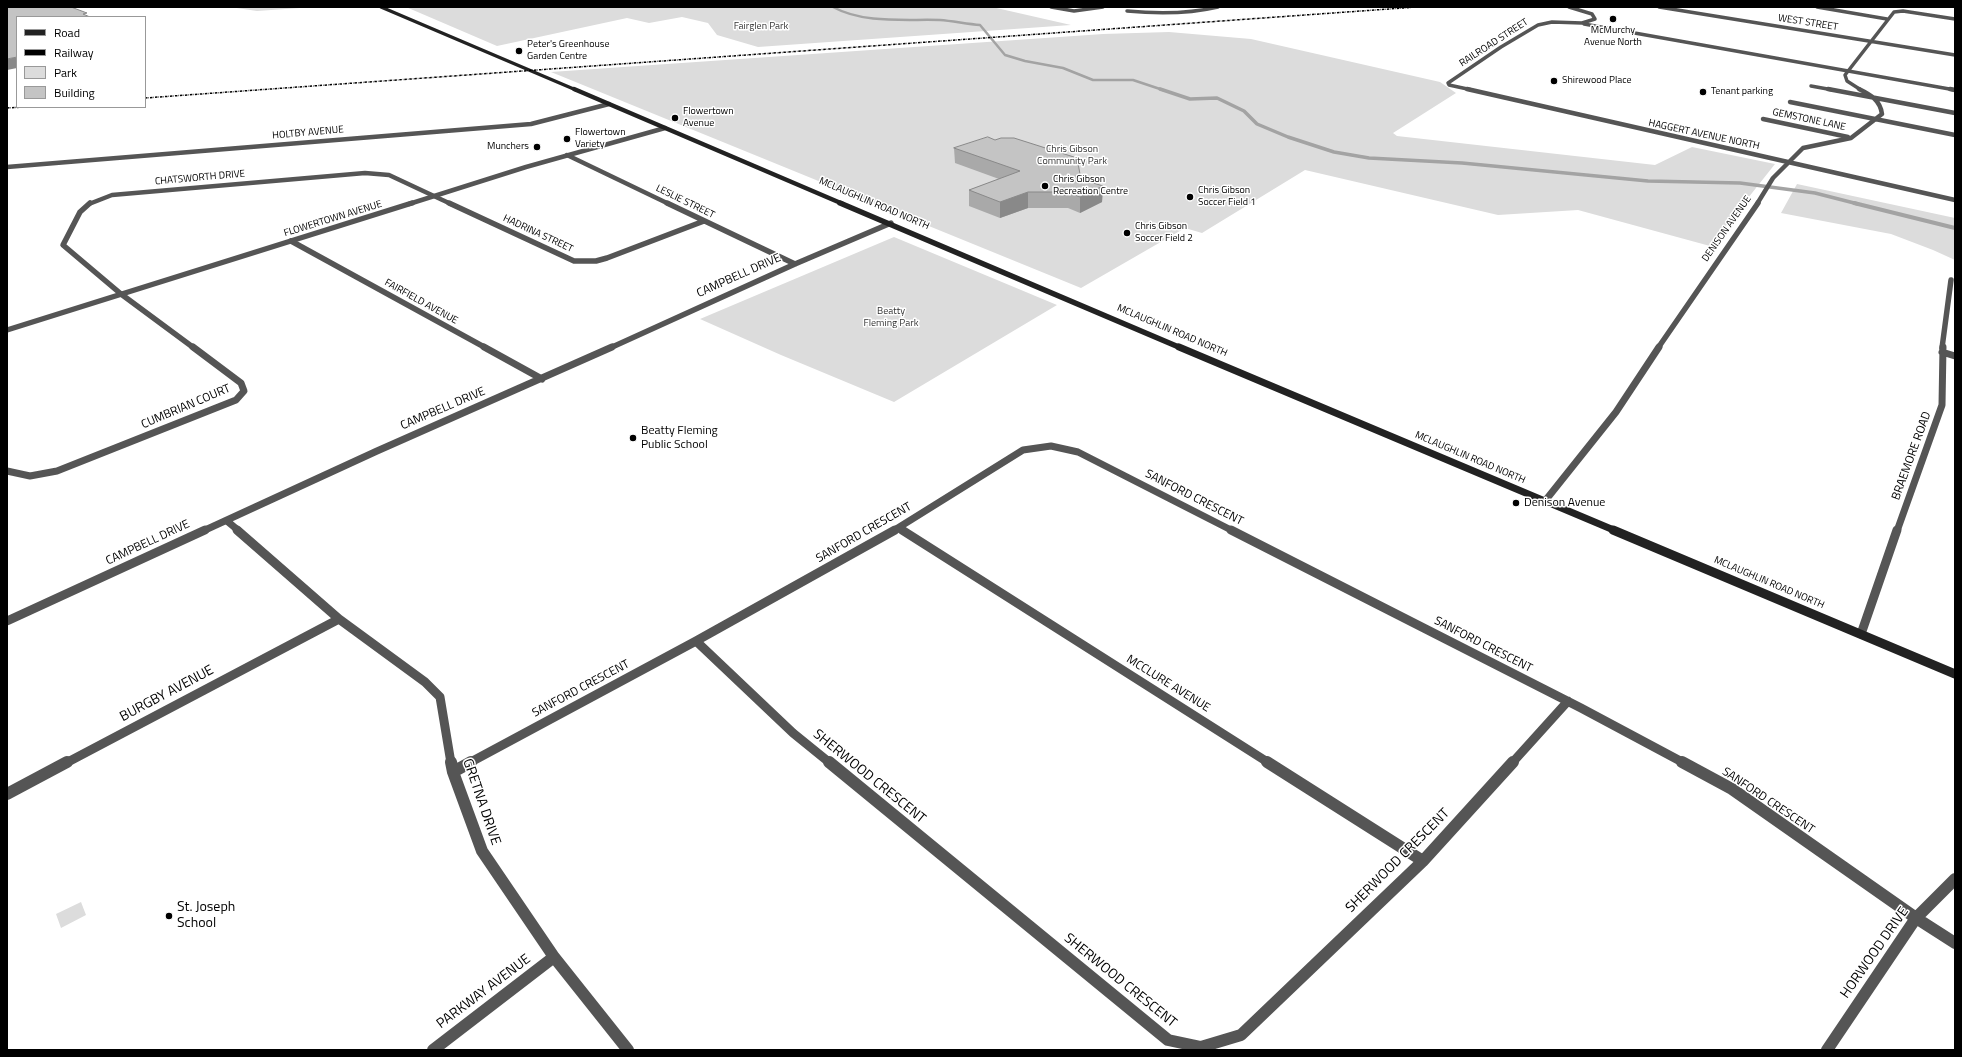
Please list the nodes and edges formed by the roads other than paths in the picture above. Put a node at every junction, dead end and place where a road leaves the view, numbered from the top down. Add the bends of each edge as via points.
1 (381, 7) edge
2 (1051, 7) edge
3 (1103, 7) edge
4 (1218, 7) edge
5 (1569, 7) edge
6 (1659, 7) edge
7 (1817, 7) edge
8 (1127, 11) dead end
9 (1887, 19) junction
10 (1955, 19) edge
11 (1582, 23) junction
12 (1869, 41) junction
13 (1955, 55) edge
14 (1849, 71) junction
15 (1449, 86) joint
16 (1811, 86) dead end
17 (1955, 90) edge
18 (1874, 98) junction
19 (1790, 102) dead end
20 (609, 104) junction
21 (1955, 112) edge
22 (1763, 119) dead end
23 (1876, 119) junction
24 (665, 128) junction
25 (1955, 135) edge
26 (1851, 138) junction
27 (567, 155) junction
28 (1787, 163) junction
29 (7, 167) edge
30 (435, 196) junction
31 (1955, 200) edge
32 (704, 221) junction
33 (891, 223) junction
34 (291, 242) junction
35 (795, 264) junction
36 (1951, 280) dead end
37 (121, 294) junction
38 (7, 330) edge
39 (1942, 352) junction
40 (1955, 356) edge
41 (542, 379) junction
42 (7, 471) edge
43 (1545, 502) junction
44 (227, 520) junction
45 (899, 528) junction
46 (339, 619) junction
47 (7, 621) edge
48 (1861, 634) junction
49 (696, 641) junction
50 (1955, 674) edge
51 (1568, 701) junction
52 (453, 772) junction
53 (7, 794) edge
54 (1423, 861) junction
55 (1955, 879) edge
56 (1916, 918) junction
57 (1955, 943) edge
58 (554, 957) junction
59 (433, 1050) edge
60 (628, 1050) edge
61 (1827, 1050) edge

1 - 20 main road, MCLAUGHLIN ROAD NORTH
2 - 3 street via 1074,11
4 - 8 street via 1155,13
5 - 11 street via 1590,13 1595,18
6 - 12 street, WEST STREET
7 - 9 street
9 - 10 street via 1894,12 1903,11
9 - 12 street
11 - 14 street
11 - 15 street, RAILROAD STREET via 1552,22 1538,25 1459,75 1448,83
12 - 13 street, WEST STREET
12 - 14 street
14 - 17 street
14 - 18 street via 1845,79
15 - 28 street, HAGGERT AVENUE NORTH
16 - 18 street
18 - 21 street
18 - 23 street via 1883,108 1882,114
19 - 23 street
20 - 24 main road, MCLAUGHLIN ROAD NORTH
20 - 29 street, HOLTBY AVENUE via 531,124
22 - 26 street, GEMSTONE LANE
23 - 25 street
23 - 26 street, DENISON AVENUE
24 - 27 street, FLOWERTOWN AVENUE
24 - 33 main road, MCLAUGHLIN ROAD NORTH
26 - 28 street, DENISON AVENUE via 1803,148
27 - 30 street, FLOWERTOWN AVENUE
27 - 32 street, LESLIE STREET
28 - 31 street, HAGGERT AVENUE NORTH
28 - 43 street, DENISON AVENUE via 1770,182 1766,192 1719,257 1616,412
30 - 32 street, HADRINA STREET via 574,261 607,258
30 - 34 street, FLOWERTOWN AVENUE
30 - 37 street, CHATSWORTH DRIVE via 389,175 365,173 97,198 84,205 63,245
32 - 35 street, LESLIE STREET
33 - 35 street, CAMPBELL DRIVE
33 - 43 main road, MCLAUGHLIN ROAD NORTH
34 - 37 street, FLOWERTOWN AVENUE
34 - 41 street, FAIRFIELD AVENUE
35 - 41 street, CAMPBELL DRIVE
36 - 39 street, BRAEMORE ROAD
37 - 38 street, FLOWERTOWN AVENUE
37 - 42 street, CUMBRIAN COURT via 241,383 244,391 236,400 57,471 30,476
39 - 40 street
39 - 48 street, BRAEMORE ROAD via 1942,405
41 - 44 street, CAMPBELL DRIVE via 377,450
43 - 48 main road, MCLAUGHLIN ROAD NORTH
44 - 46 street, GRETNA DRIVE
44 - 47 street, CAMPBELL DRIVE
45 - 49 street, SANFORD CRESCENT
45 - 51 street, SANFORD CRESCENT via 1024,450 1051,446 1078,452
45 - 54 street, MCCLURE AVENUE
46 - 52 street, GRETNA DRIVE via 424,682 440,697
46 - 53 street, BURGBY AVENUE
48 - 50 main road, MCLAUGHLIN ROAD NORTH
49 - 52 street, SANFORD CRESCENT
49 - 54 street, SHERWOOD CRESCENT via 793,733 1168,1040 1200,1047 1241,1035
51 - 54 street, SHERWOOD CRESCENT
51 - 56 street, SANFORD CRESCENT via 1732,789
52 - 58 street, GRETNA DRIVE via 482,851
55 - 56 street, HORWOOD DRIVE
56 - 57 street, SANFORD CRESCENT
56 - 61 street, HORWOOD DRIVE
58 - 59 street, PARKWAY AVENUE
58 - 60 street, GRETNA DRIVE

